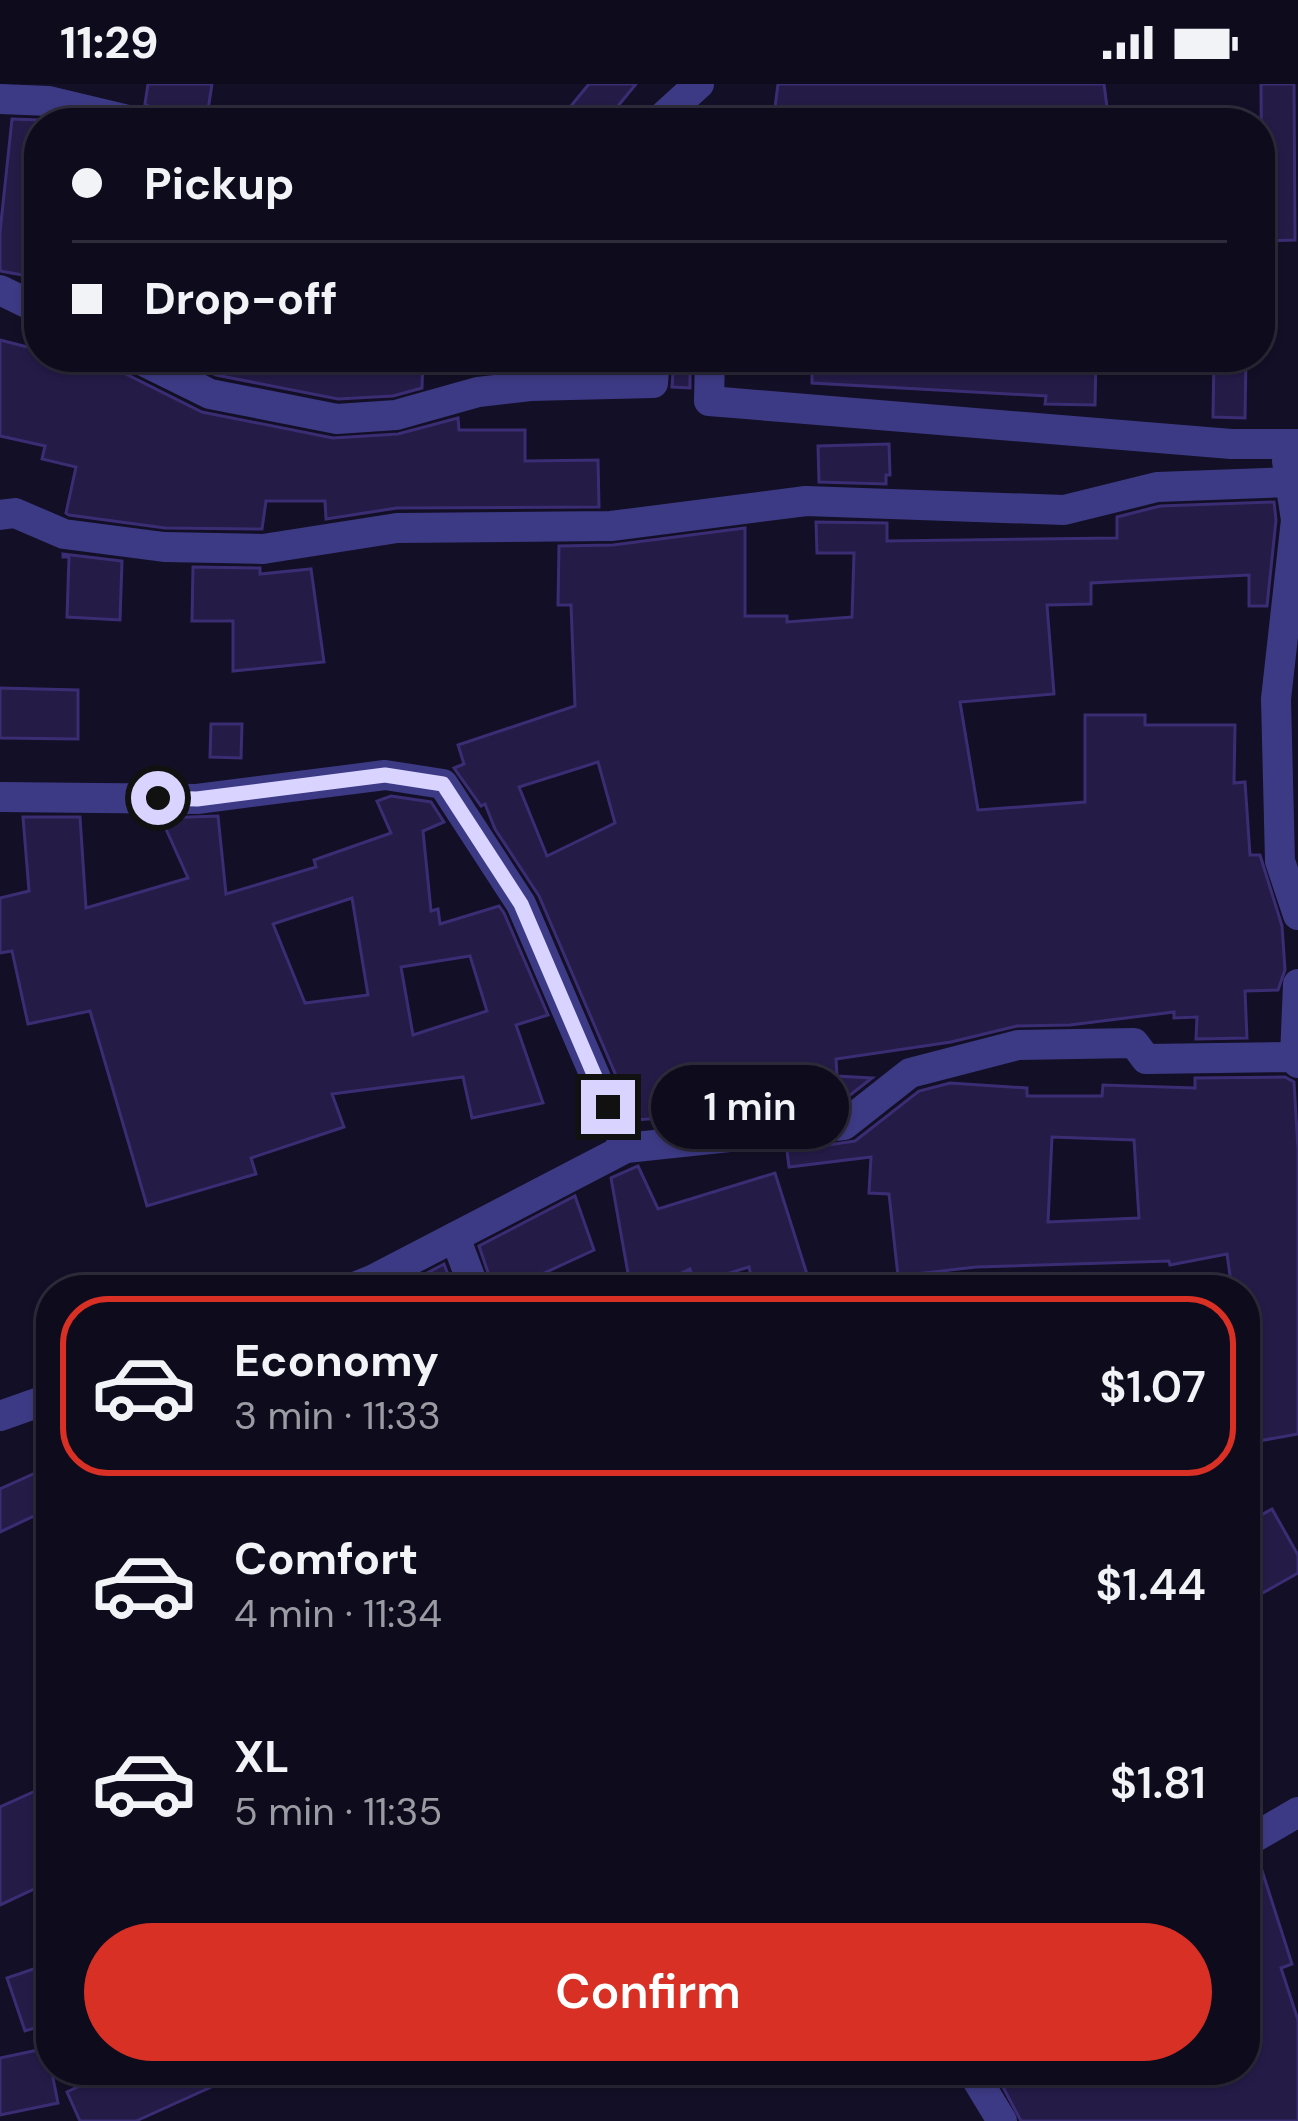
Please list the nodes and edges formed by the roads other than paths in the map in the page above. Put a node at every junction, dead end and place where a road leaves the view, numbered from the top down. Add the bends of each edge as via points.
1 (699, 84) edge
2 (0, 100) edge
3 (78, 108) edge
4 (673, 108) edge
5 (165, 372) edge
6 (654, 372) edge
7 (710, 372) edge
8 (1291, 444) edge
9 (1290, 482) junction
10 (0, 515) edge
11 (0, 796) edge
12 (1298, 915) edge
13 (1298, 984) edge
14 (1296, 1060) edge
15 (626, 1148) junction
16 (455, 1238) junction
17 (378, 1275) edge
18 (470, 1275) edge
19 (36, 1403) edge
20 (0, 1416) edge
21 (1298, 1812) edge
22 (1260, 1834) edge
23 (980, 2085) edge
24 (1002, 2121) edge

1 - 4 street
2 - 3 street
5 - 6 street via 210,394 337,419 396,415 530,386 653,383
7 - 8 street via 709,401
8 - 9 street
9 - 10 street via 1156,488 1064,509 806,502 611,526 397,528 263,549 84,537
9 - 12 street via 1296,520 1276,699 1280,861
11 - 15 street via 197,799 385,775 443,784 521,904
13 - 14 street
14 - 15 street via 1146,1059 1134,1043 1018,1045 910,1073 844,1125
15 - 16 street
16 - 17 street
16 - 18 street
19 - 20 street
21 - 22 street
23 - 24 street

